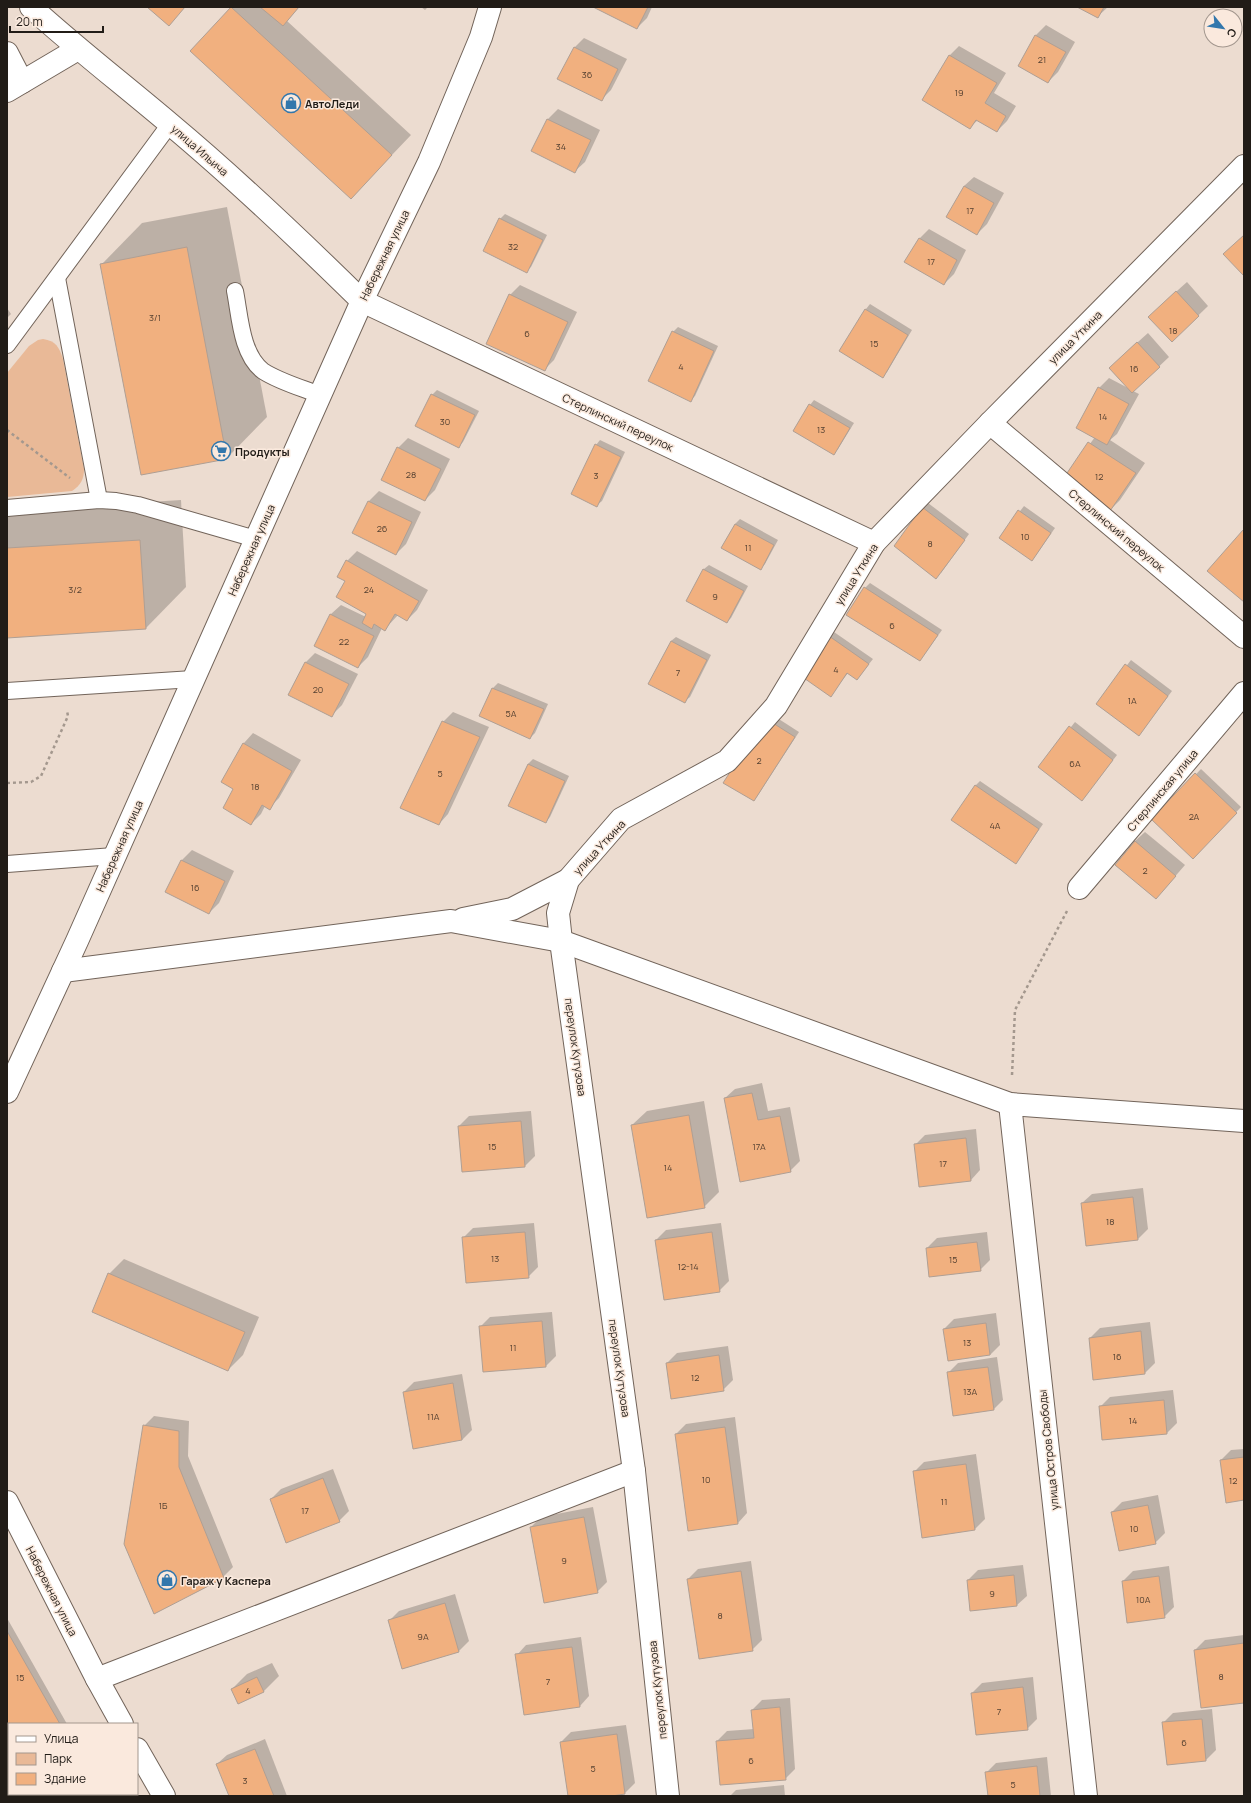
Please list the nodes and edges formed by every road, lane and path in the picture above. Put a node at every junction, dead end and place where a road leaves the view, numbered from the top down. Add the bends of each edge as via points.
1 (31, 7) edge
2 (490, 7) edge
3 (78, 50) junction
4 (7, 53) edge
5 (15, 86) edge
6 (170, 124) junction
7 (1244, 166) edge
8 (57, 278) junction
9 (235, 291) dead end
10 (362, 301) junction
11 (7, 345) edge
12 (320, 395) junction
13 (990, 423) junction
14 (7, 430) edge
15 (99, 500) junction
16 (7, 508) edge
17 (256, 539) junction
18 (874, 543) junction
19 (1244, 637) edge
20 (193, 679) junction
21 (7, 691) edge
22 (1244, 693) edge
23 (66, 709) dead end
24 (7, 783) edge
25 (114, 856) junction
26 (7, 864) edge
27 (568, 880) junction
28 (1080, 888) joint
29 (452, 921) junction
30 (561, 941) junction
31 (63, 971) junction
32 (7, 1092) edge
33 (1010, 1104) junction
34 (1244, 1121) edge
35 (634, 1471) junction
36 (7, 1502) edge
37 (97, 1679) junction
38 (121, 1723) edge
39 (138, 1751) edge
40 (164, 1796) edge
41 (668, 1796) edge
42 (1086, 1796) edge

1 - 3 street, улица Ильича
2 - 10 street, Набережная улица via 481,37 429,162
3 - 5 street
3 - 6 street, улица Ильича
4 - 5 street
6 - 8 lane
6 - 10 street, улица Ильича via 240,185
7 - 13 street, улица Уткина
8 - 11 lane
8 - 15 lane
9 - 12 lane via 245,340 252,358 272,376
10 - 12 street, Набережная улица
10 - 18 street, Стерлинский переулок
12 - 17 street, Набережная улица
13 - 18 street, улица Уткина
13 - 19 street, Стерлинский переулок
14 - 15 path
15 - 16 lane
15 - 17 lane via 133,504
17 - 20 street, Набережная улица
18 - 27 street, улица Уткина via 776,706 727,761 622,820
20 - 21 lane
20 - 25 street, Набережная улица
22 - 28 street, Стерлинская улица
23 - 24 path via 68,716 40,776 31,782
25 - 26 lane
25 - 31 street, Набережная улица
27 - 29 street via 512,909
27 - 30 street, улица Уткина via 558,913
28 - 33 path via 1015,1010
29 - 30 street
29 - 31 street
30 - 33 street
30 - 35 street, переулок Кутузова
31 - 32 street, Набережная улица
33 - 34 street
33 - 42 street, улица Остров Свободы
35 - 37 street
35 - 41 street, переулок Кутузова
36 - 37 street, Набережная улица
37 - 38 street, Набережная улица
39 - 40 street

